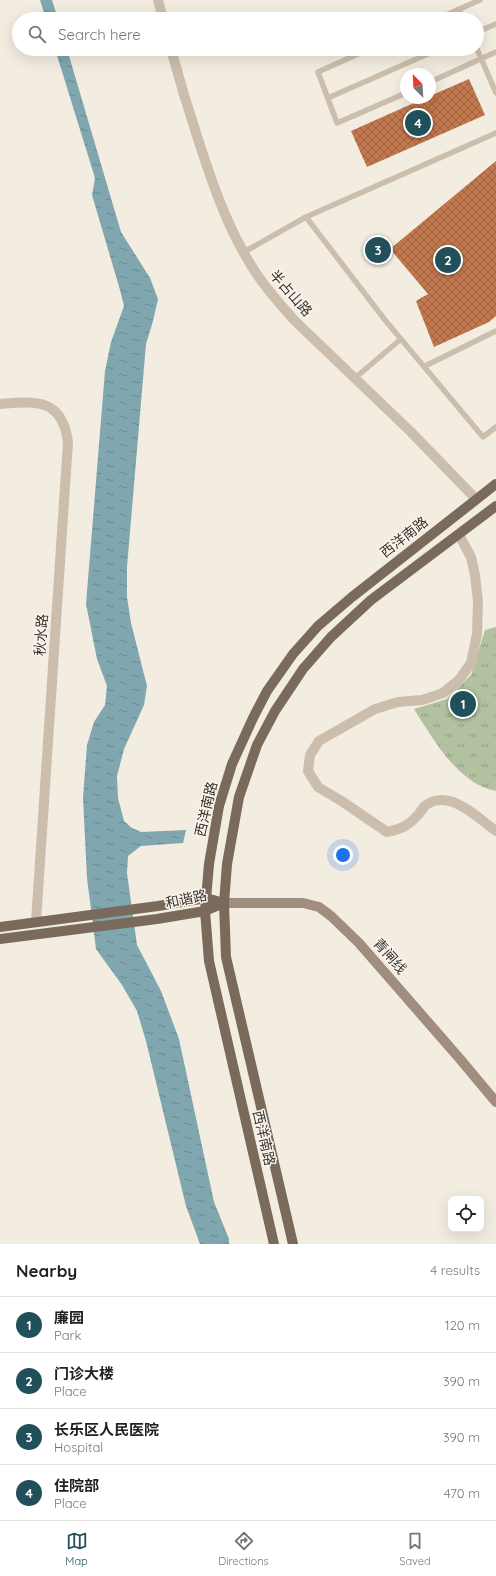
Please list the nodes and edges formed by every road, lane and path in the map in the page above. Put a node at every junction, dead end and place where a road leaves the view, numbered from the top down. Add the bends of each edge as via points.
1 (158, 0) edge
2 (480, 0) edge
3 (459, 9) junction
4 (161, 12) edge
5 (452, 12) edge
6 (460, 12) edge
7 (496, 24) edge
8 (484, 29) edge
9 (496, 52) edge
10 (173, 56) edge
11 (353, 56) edge
12 (424, 56) edge
13 (480, 56) edge
14 (481, 59) junction
15 (436, 79) edge
16 (496, 93) edge
17 (400, 95) edge
18 (328, 98) junction
19 (496, 133) edge
20 (306, 217) junction
21 (244, 252) junction
22 (496, 331) edge
23 (401, 339) junction
24 (424, 366) junction
25 (355, 378) junction
26 (0, 404) edge
27 (496, 427) edge
28 (496, 484) edge
29 (476, 499) junction
30 (496, 506) edge
31 (459, 535) junction
32 (496, 830) edge
33 (206, 898) junction
34 (224, 903) junction
35 (205, 911) junction
36 (36, 922) junction
37 (0, 927) edge
38 (0, 939) edge
39 (496, 1102) edge
40 (274, 1244) edge
41 (293, 1244) edge

1 - 4 street
2 - 3 lane
3 - 5 lane
3 - 6 lane
7 - 8 lane
9 - 14 lane
10 - 21 street, 半占山路 via 208,170 226,218
11 - 18 lane via 318,72
12 - 18 lane
13 - 14 lane
14 - 15 lane
14 - 16 lane
17 - 18 lane via 337,123
19 - 20 lane
20 - 21 lane
20 - 23 lane
21 - 25 street, 半占山路 via 277,301
22 - 24 lane
23 - 24 lane
23 - 25 lane
24 - 27 lane via 483,438
25 - 29 street, 半占山路
26 - 36 street, 秋水路 via 35,403 53,409 61,416 68,442
28 - 29 main road, 西洋南路
29 - 33 main road, 西洋南路 via 318,626 280,670 253,718 226,781 213,835
30 - 31 main road, 西洋南路
31 - 32 street via 471,557 478,602 477,634 472,663 459,680 443,693 422,700 398,702 375,709 318,741 310,755 308,771 318,787 387,832 403,829 426,805 438,800 457,802
31 - 34 main road, 西洋南路 via 371,600 331,637 303,669 275,711 257,744 239,797 227,864
33 - 34 main road, 和谐路
33 - 35 main road, 西洋南路
33 - 36 main road, 和谐路
34 - 35 main road, 和谐路
34 - 39 main road, 青闸线 via 303,903 319,907 359,943
34 - 41 main road, 西洋南路 via 226,957
35 - 38 main road, 和谐路
35 - 40 main road, 西洋南路 via 209,961
36 - 37 main road, 和谐路

